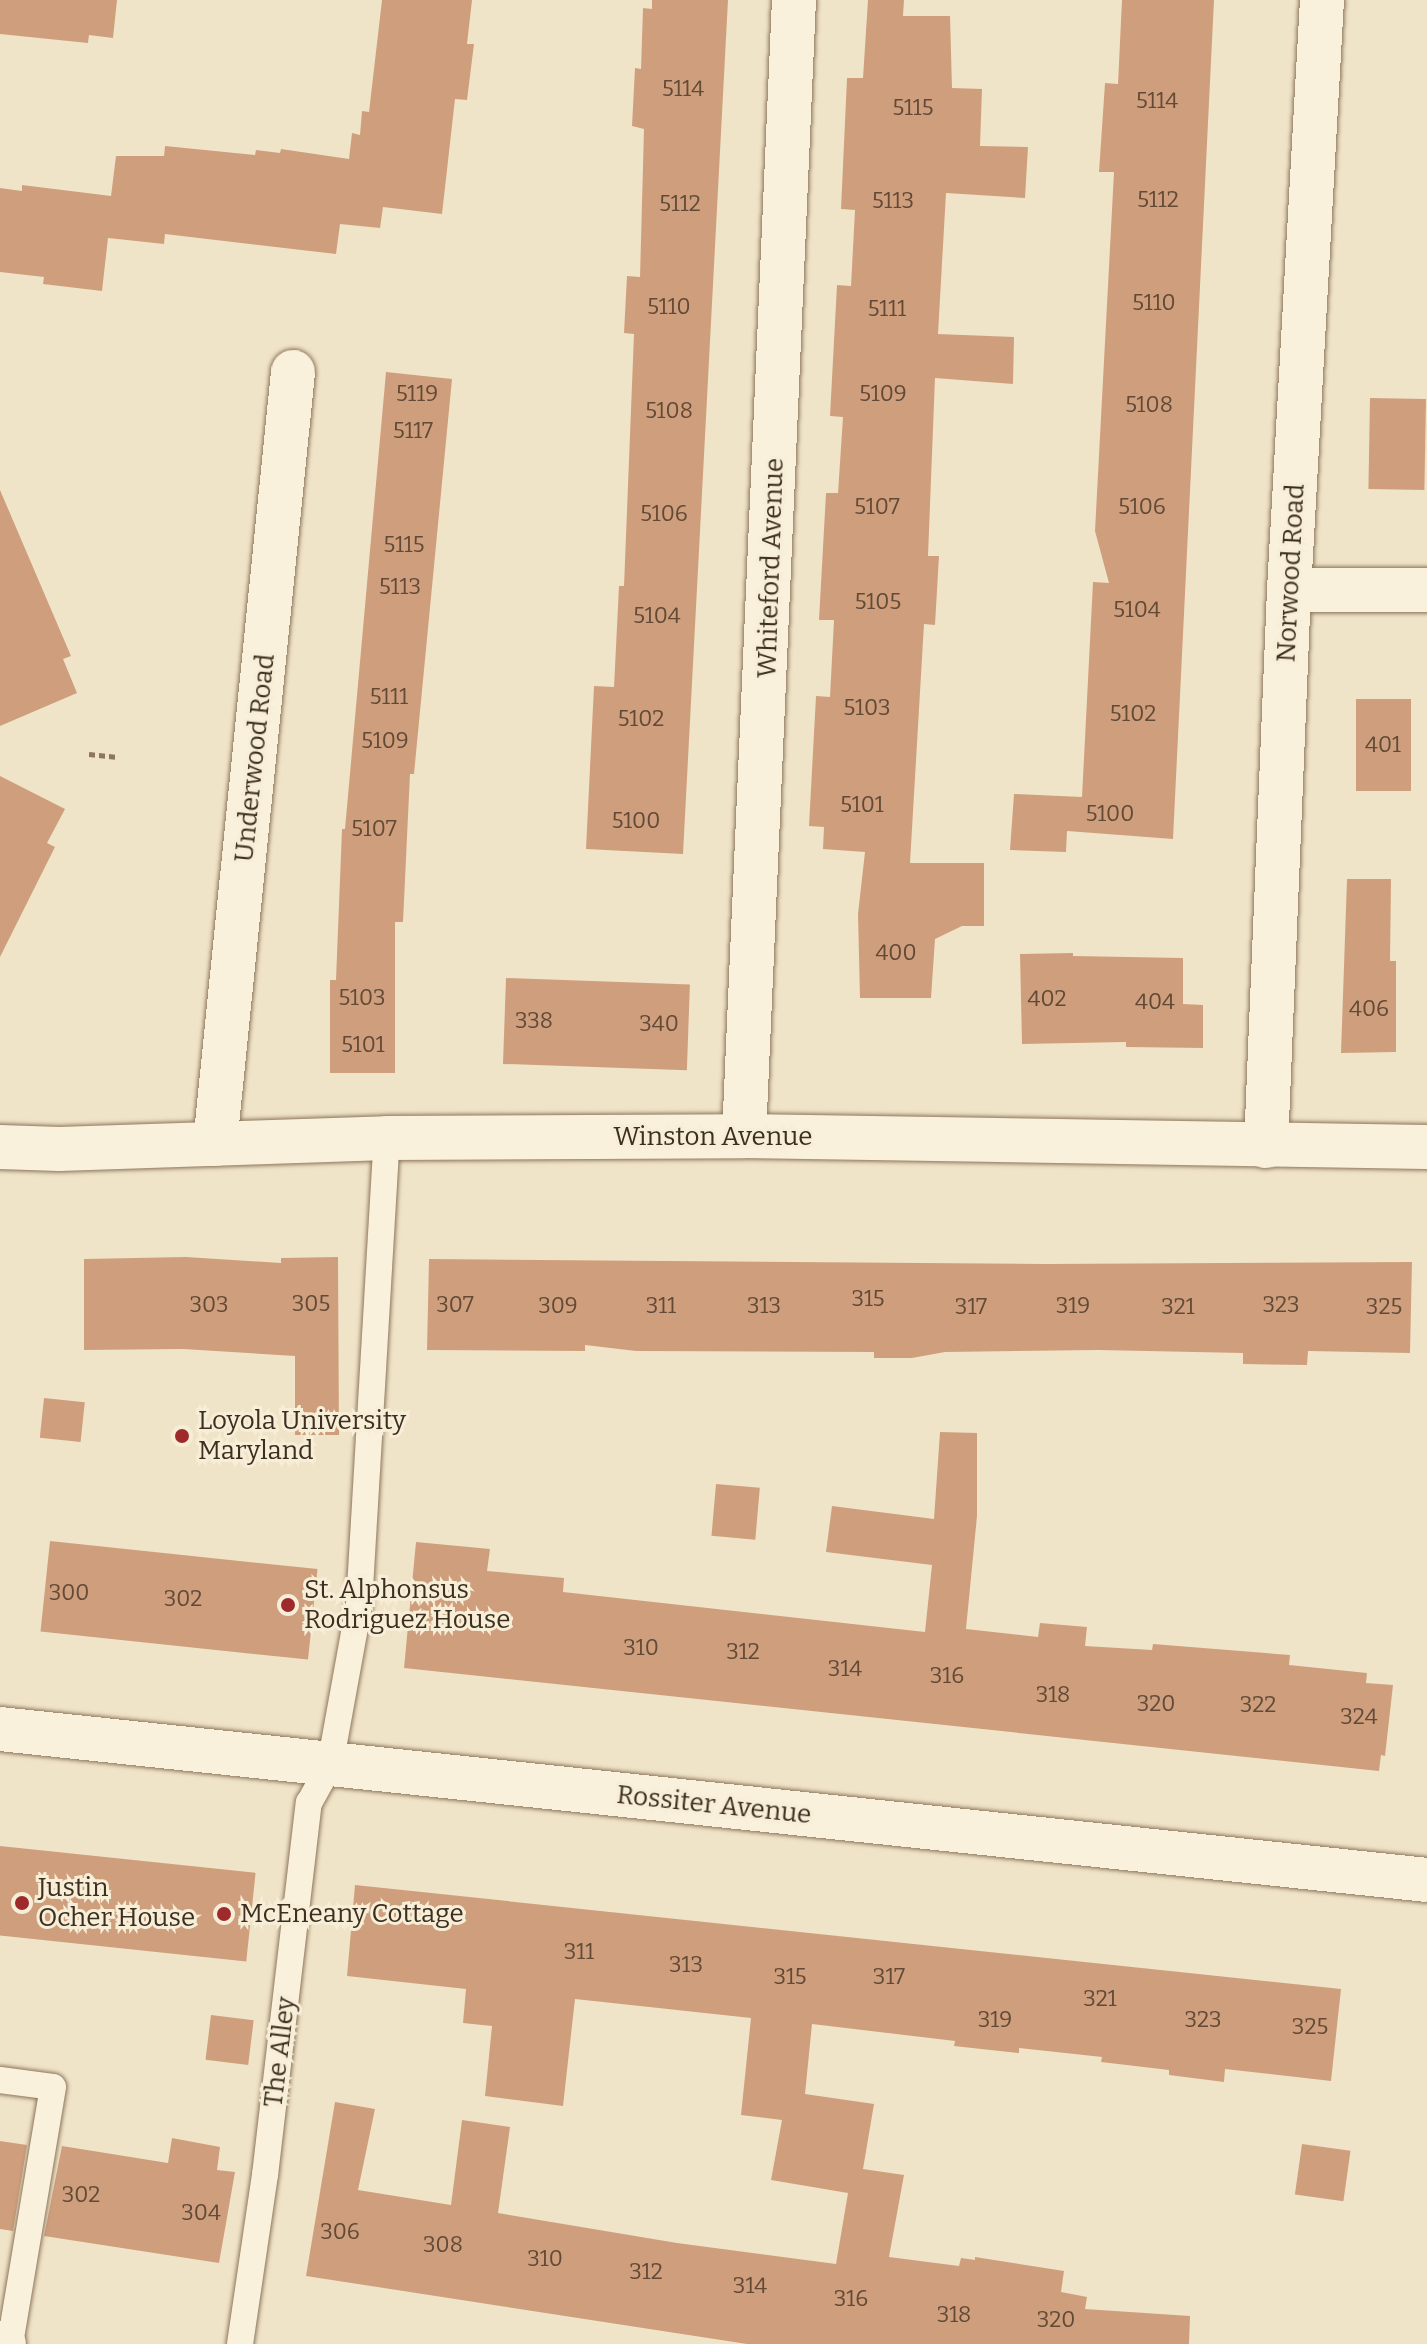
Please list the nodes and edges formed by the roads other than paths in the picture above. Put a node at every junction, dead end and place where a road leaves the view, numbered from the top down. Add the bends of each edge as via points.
1 (794, 0) edge
2 (1322, 0) edge
3 (293, 372) dead end
4 (1289, 590) junction
5 (1427, 590) edge
6 (744, 1136) junction
7 (387, 1138) junction
8 (215, 1144) junction
9 (1266, 1146) junction
10 (0, 1147) edge
11 (1427, 1147) edge
12 (0, 1729) edge
13 (330, 1765) junction
14 (1427, 1880) edge
15 (0, 2080) edge
16 (10, 2344) edge
17 (240, 2344) edge

1 - 6 street, Whiteford Avenue
2 - 4 street, Norwood Road
3 - 8 street, Underwood Road
4 - 5 street
4 - 9 street, Norwood Road
6 - 7 street, Winston Avenue
6 - 9 street, Winston Avenue
7 - 8 street, Winston Avenue
7 - 13 lane, The Alley via 359,1605
8 - 10 street, Winston Avenue
9 - 11 street, Winston Avenue
12 - 13 street, Rossiter Avenue
13 - 14 street, Rossiter Avenue
13 - 17 lane, The Alley via 309,1803
15 - 16 lane via 53,2087

